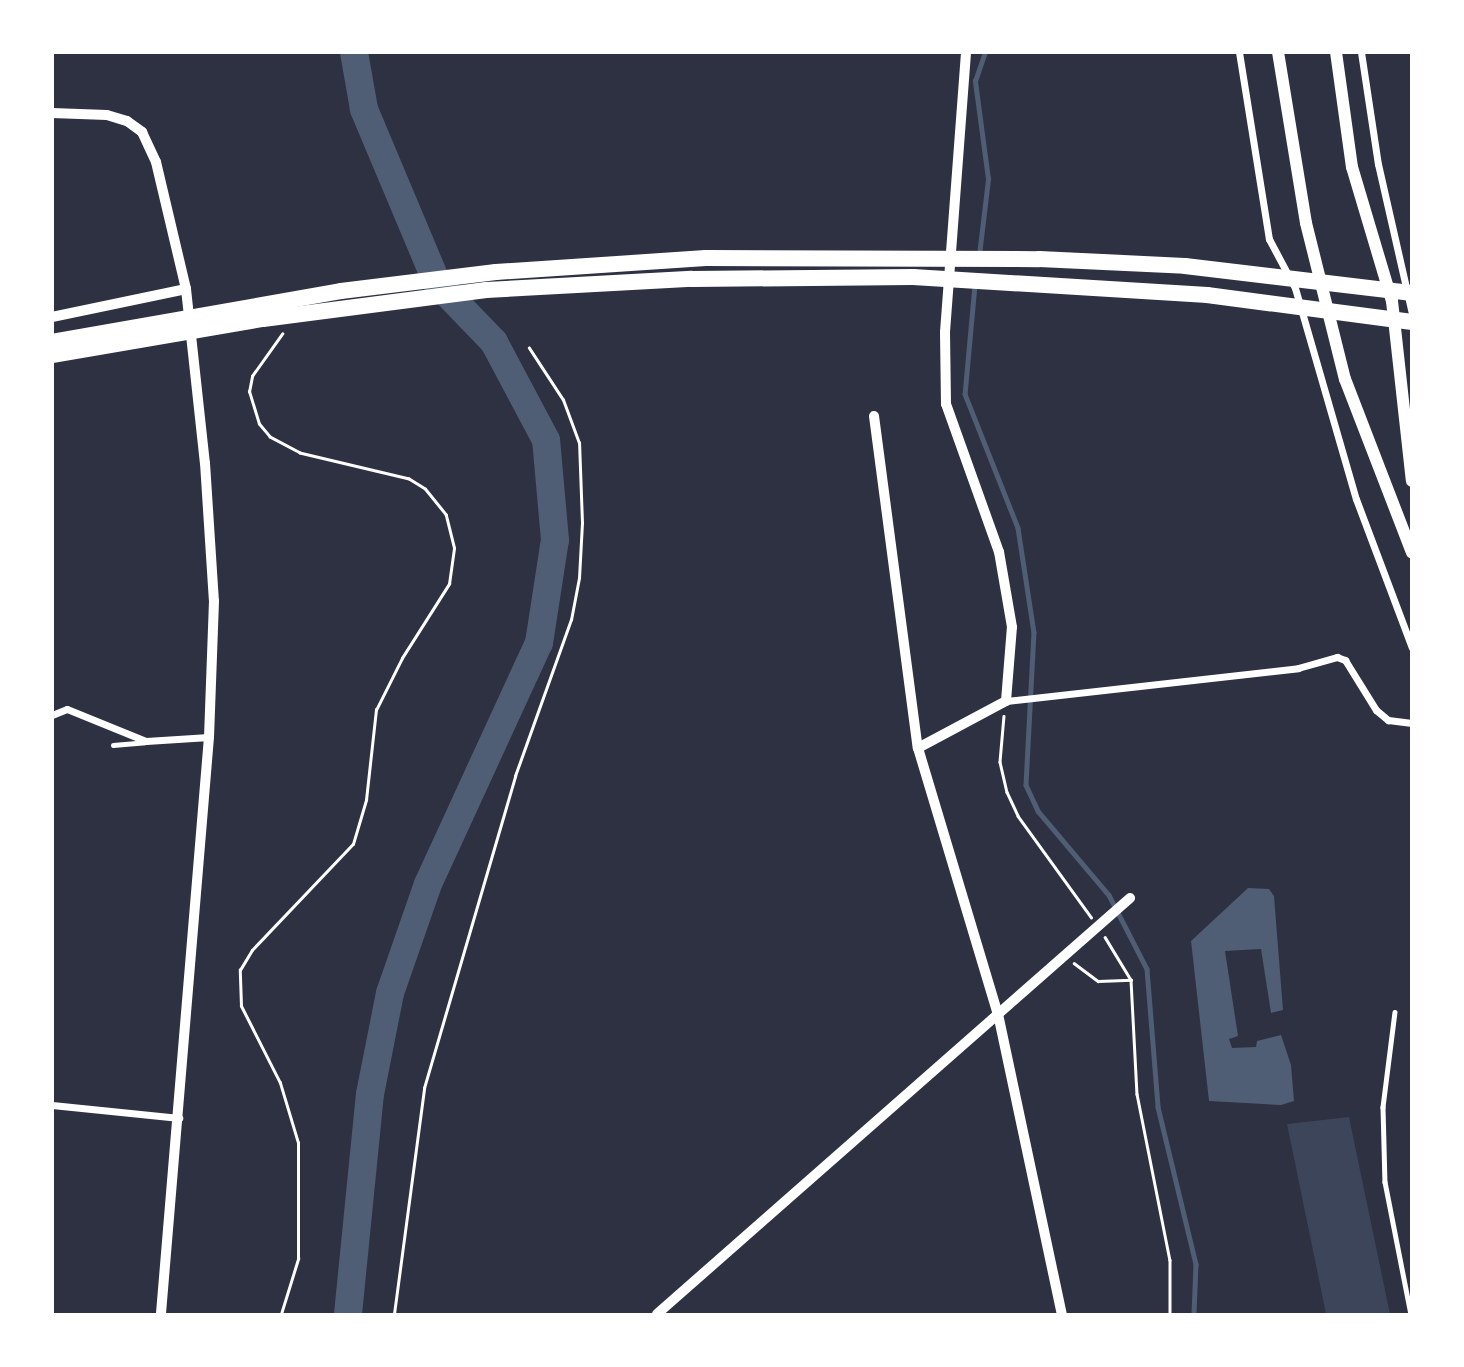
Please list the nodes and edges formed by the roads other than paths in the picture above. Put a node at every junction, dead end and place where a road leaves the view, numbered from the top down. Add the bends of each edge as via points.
1 (966, 52) edge
2 (1239, 52) edge
3 (1278, 52) edge
4 (1336, 52) edge
5 (1361, 52) edge
6 (52, 113) edge
7 (186, 289) junction
8 (1412, 293) edge
9 (1412, 314) edge
10 (52, 317) edge
11 (1412, 323) edge
12 (52, 342) edge
13 (52, 355) edge
14 (874, 416) dead end
15 (1412, 481) edge
16 (1412, 553) edge
17 (1412, 648) edge
18 (1006, 701) junction
19 (52, 715) edge
20 (1412, 723) edge
21 (209, 737) junction
22 (146, 741) junction
23 (113, 746) dead end
24 (918, 748) junction
25 (1130, 898) dead end
26 (1395, 1012) dead end
27 (998, 1014) junction
28 (52, 1105) edge
29 (179, 1118) junction
30 (161, 1314) edge
31 (657, 1314) edge
32 (1062, 1314) edge
33 (1411, 1314) edge

1 - 18 street via 945,332 946,404 999,552 1012,627
2 - 17 street via 1269,239 1295,288 1356,499
3 - 16 main road via 1306,223 1345,379
4 - 15 main road via 1352,167 1392,301
5 - 9 street via 1378,164
6 - 7 street via 107,115 142,132 156,162
7 - 10 street
7 - 21 street via 214,601
8 - 12 highway via 1185,266 1039,259 706,258 496,272 341,291
11 - 13 highway via 1194,294 913,277 692,279 486,290 263,319
14 - 24 street
18 - 20 street via 1065,698 1298,668 1337,657 1345,660 1376,710 1388,720
18 - 24 street
19 - 22 street via 67,709
21 - 22 street
21 - 29 street
22 - 23 lane
24 - 27 street
25 - 27 street
26 - 33 lane via 1383,1107 1385,1182
27 - 31 street
27 - 32 street
28 - 29 street
29 - 30 street

